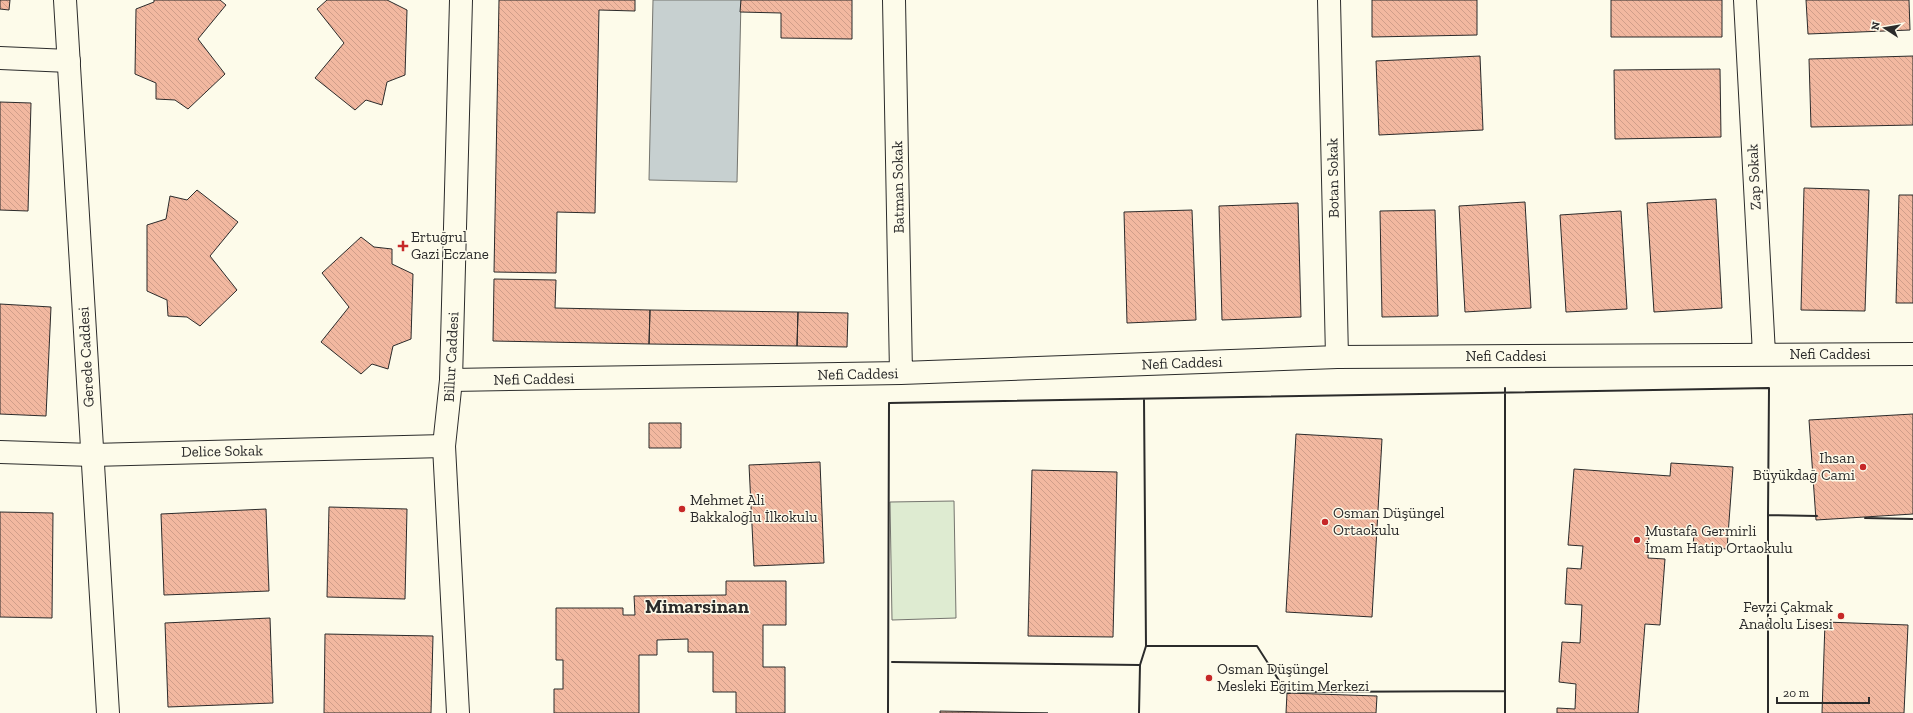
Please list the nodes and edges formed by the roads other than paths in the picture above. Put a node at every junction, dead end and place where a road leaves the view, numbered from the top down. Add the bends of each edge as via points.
1 (65, 0) edge
2 (461, 0) edge
3 (894, 0) edge
4 (1329, 0) edge
5 (1745, 0) edge
6 (0, 58) edge
7 (69, 61) junction
8 (1764, 354) junction
9 (1913, 354) edge
10 (1337, 357) junction
11 (901, 374) junction
12 (451, 380) junction
13 (444, 446) junction
14 (0, 452) edge
15 (92, 454) junction
16 (108, 713) edge
17 (458, 713) edge

1 - 7 street, Gerede Caddesi
2 - 12 street, Billur Caddesi
3 - 11 street, Batman Sokak
4 - 10 street, Botan Sokak
5 - 8 street, Zap Sokak
6 - 7 street
7 - 15 street, Gerede Caddesi
8 - 9 street, Nefi Caddesi
8 - 10 street, Nefi Caddesi
10 - 11 street, Nefi Caddesi
11 - 12 street, Nefi Caddesi
12 - 13 street, Billur Caddesi
13 - 15 street, Delice Sokak
13 - 17 street, Billur Caddesi
14 - 15 street, Delice Sokak
15 - 16 street, Gerede Caddesi

